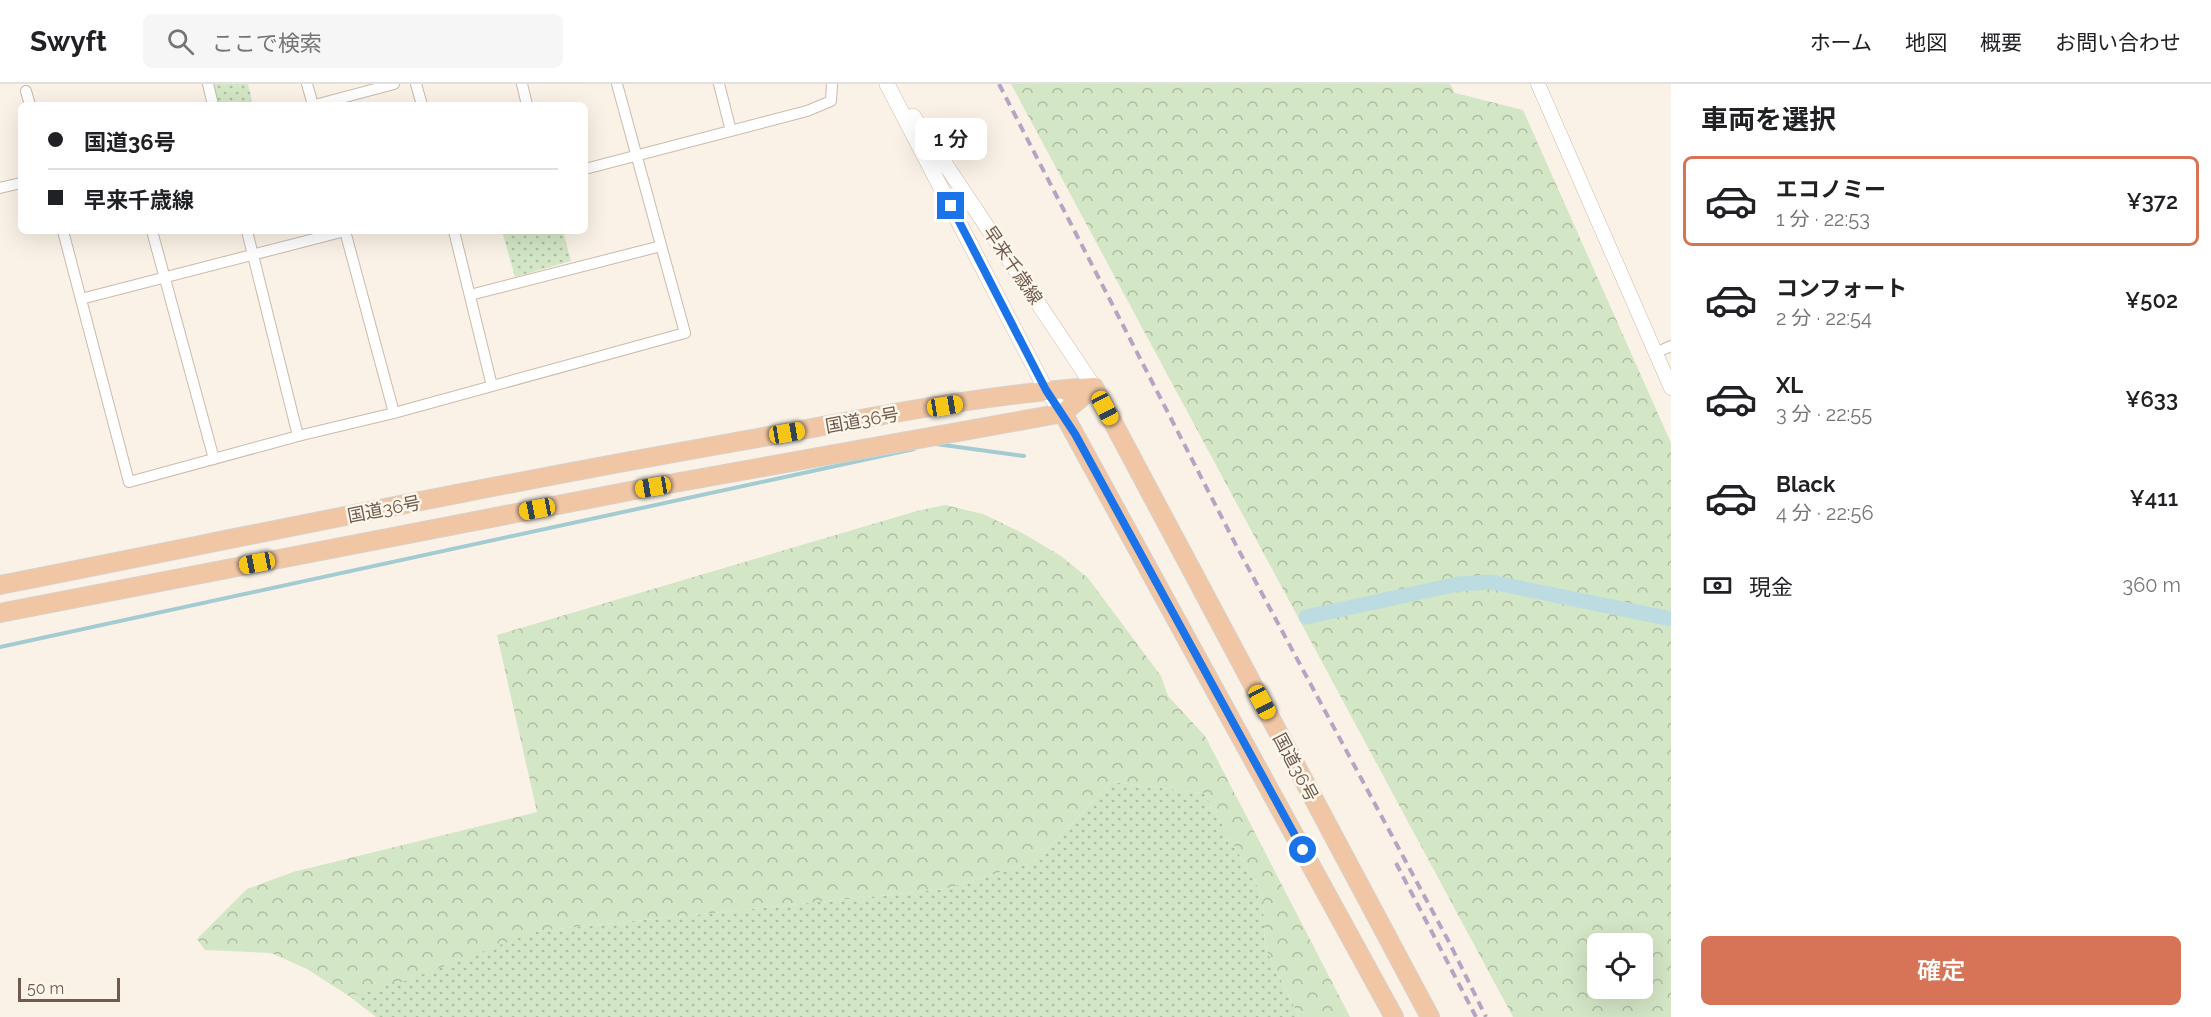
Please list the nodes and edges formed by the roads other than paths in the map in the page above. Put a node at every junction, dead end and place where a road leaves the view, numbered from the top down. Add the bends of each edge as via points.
1 (208, 84) edge
2 (307, 84) edge
3 (394, 84) edge
4 (416, 84) edge
5 (522, 84) edge
6 (617, 84) edge
7 (719, 84) edge
8 (832, 84) edge
9 (889, 84) edge
10 (1538, 84) edge
11 (26, 91) dead end
12 (29, 102) edge
13 (212, 102) edge
14 (313, 102) edge
15 (325, 102) edge
16 (421, 102) edge
17 (526, 102) edge
18 (731, 131) junction
19 (636, 156) junction
20 (588, 168) edge
21 (18, 184) edge
22 (0, 188) edge
23 (64, 234) edge
24 (153, 234) edge
25 (248, 234) edge
26 (334, 234) edge
27 (346, 234) edge
28 (455, 234) edge
29 (661, 246) junction
30 (253, 255) junction
31 (165, 278) junction
32 (470, 296) junction
33 (81, 299) junction
34 (1671, 346) edge
35 (1655, 353) junction
36 (492, 386) junction
37 (1094, 387) junction
38 (1671, 388) edge
39 (1046, 390) junction
40 (394, 413) junction
41 (1063, 414) junction
42 (298, 436) junction
43 (214, 459) junction
44 (0, 585) edge
45 (0, 613) edge
46 (1394, 1017) edge
47 (1430, 1017) edge

1 - 13 street
2 - 14 street
3 - 15 street
4 - 16 street
5 - 17 street
6 - 19 street
7 - 18 street
8 - 18 street via 831,101
9 - 37 main road, 早来千歳線
9 - 39 main road, 早来千歳線
10 - 35 street
11 - 12 street
18 - 19 street
19 - 20 street
19 - 29 street
21 - 22 street
23 - 33 street
24 - 31 street
25 - 30 street
26 - 30 street
27 - 40 street
28 - 32 street
29 - 32 street
29 - 36 street via 685,333
30 - 31 street
30 - 42 street
31 - 33 street
31 - 43 street
32 - 36 street
33 - 43 street via 129,482
34 - 35 street
35 - 38 street
36 - 40 street
37 - 39 highway, 国道36号
37 - 41 highway
37 - 47 highway, 国道36号
39 - 41 main road, 早来千歳線
39 - 44 highway, 国道36号 via 625,462
40 - 42 street
41 - 45 highway, 国道36号 via 630,491
41 - 46 highway, 国道36号
42 - 43 street

